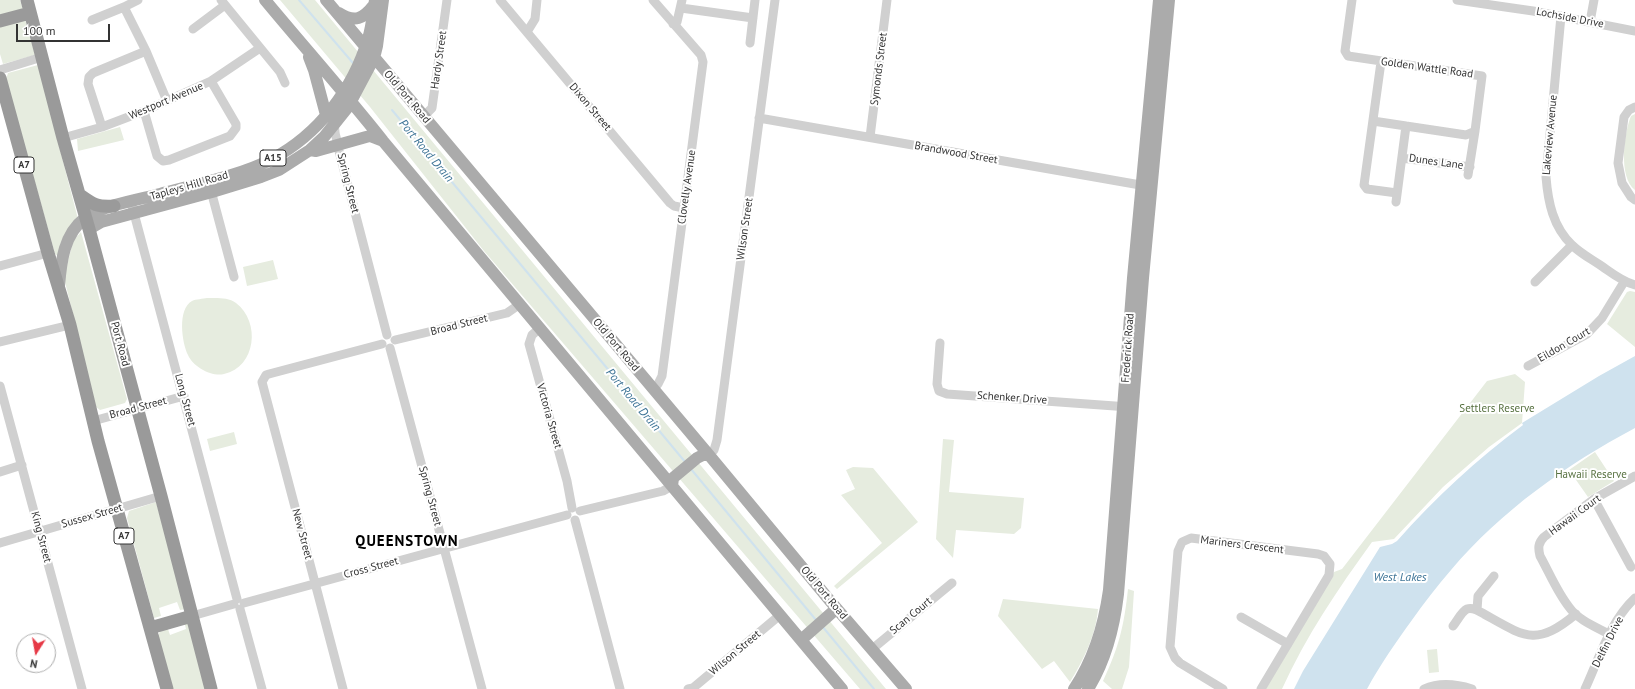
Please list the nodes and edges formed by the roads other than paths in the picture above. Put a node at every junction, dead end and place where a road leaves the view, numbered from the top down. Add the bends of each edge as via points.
1 (138, 0) edge
2 (265, 0) edge
3 (326, 0) edge
4 (448, 0) edge
5 (500, 0) edge
6 (537, 0) edge
7 (653, 0) edge
8 (755, 0) edge
9 (775, 0) edge
10 (887, 0) edge
11 (1159, 0) edge
12 (1169, 0) edge
13 (1352, 0) edge
14 (1457, 0) edge
15 (1594, 0) edge
16 (223, 2) edge
17 (377, 2) edge
18 (681, 4) edge
19 (29, 6) edge
20 (124, 7) junction
21 (334, 10) junction
22 (1562, 16) junction
23 (753, 18) junction
24 (92, 20) dead end
25 (0, 21) edge
26 (1590, 22) junction
27 (673, 24) junction
28 (193, 29) dead end
29 (1635, 31) edge
30 (527, 32) junction
31 (750, 43) dead end
32 (260, 48) junction
33 (305, 48) junction
34 (365, 48) junction
35 (146, 50) junction
36 (42, 57) junction
37 (374, 58) junction
38 (1381, 62) junction
39 (0, 70) edge
40 (0, 78) edge
41 (211, 82) junction
42 (285, 83) dead end
43 (348, 96) junction
44 (167, 101) junction
45 (1635, 107) edge
46 (144, 111) junction
47 (326, 116) junction
48 (423, 117) junction
49 (759, 118) junction
50 (1373, 121) junction
51 (335, 125) junction
52 (1406, 126) junction
53 (102, 127) junction
54 (1475, 131) junction
55 (870, 137) junction
56 (63, 138) junction
57 (384, 141) junction
58 (339, 144) junction
59 (310, 150) junction
60 (1402, 158) junction
61 (1147, 186) junction
62 (210, 187) junction
63 (80, 195) junction
64 (1635, 200) edge
65 (114, 206) junction
66 (133, 207) junction
67 (684, 208) junction
68 (88, 223) junction
69 (1572, 245) junction
70 (48, 253) junction
71 (0, 266) edge
72 (234, 277) dead end
73 (1535, 282) dead end
74 (1624, 282) junction
75 (1635, 285) edge
76 (59, 287) junction
77 (520, 304) junction
78 (70, 325) junction
79 (540, 328) junction
80 (387, 335) junction
81 (0, 342) edge
82 (940, 343) dead end
83 (382, 344) junction
84 (393, 344) junction
85 (1528, 366) dead end
86 (0, 386) edge
87 (653, 389) junction
88 (184, 396) junction
89 (1128, 407) junction
90 (137, 409) junction
91 (93, 421) junction
92 (703, 457) junction
93 (22, 465) junction
94 (0, 472) edge
95 (1635, 476) edge
96 (673, 481) junction
97 (161, 496) junction
98 (1594, 499) junction
99 (116, 509) junction
100 (574, 514) junction
101 (39, 531) junction
102 (0, 543) edge
103 (444, 549) junction
104 (1631, 567) dead end
105 (1494, 576) dead end
106 (315, 583) junction
107 (952, 583) dead end
108 (1635, 598) edge
109 (239, 604) junction
110 (1477, 610) junction
111 (832, 612) junction
112 (1576, 614) junction
113 (780, 615) junction
114 (192, 616) junction
115 (1241, 617) dead end
116 (1453, 626) dead end
117 (150, 628) junction
118 (1609, 634) junction
119 (801, 640) junction
120 (1288, 644) junction
121 (871, 650) junction
122 (1089, 685) edge
123 (692, 688) edge
124 (82, 689) edge
125 (166, 689) edge
126 (211, 689) edge
127 (262, 689) edge
128 (343, 689) edge
129 (482, 689) edge
130 (620, 689) edge
131 (842, 689) edge
132 (906, 689) edge
133 (1074, 689) edge
134 (1223, 689) edge
135 (1261, 689) edge
136 (1424, 689) edge
137 (1472, 689) edge
138 (1585, 689) edge

1 - 20 street
2 - 33 main road
3 - 21 main road, Old Port Road
4 - 48 street, Hardy Street via 432,108
5 - 30 street, Dixon Street
6 - 30 street via 535,19
7 - 27 street, Clovelly Avenue
8 - 23 street
9 - 49 street, Wilson Street
10 - 55 street, Symonds Street
11 - 61 main road, Frederick Road
12 - 61 main road, Frederick Road
13 - 38 street, Golden Wattle Road via 1345,51 1348,56
14 - 22 street, Lochside Drive
15 - 26 street
16 - 28 street
16 - 32 street
17 - 21 main road via 366,15 356,19 343,16
17 - 34 main road, A15
17 - 37 main road, A15 via 377,46
18 - 23 street
18 - 27 street via 677,20
19 - 25 highway
19 - 36 highway, Port Road
20 - 24 street
20 - 35 street
21 - 34 main road, Old Port Road
22 - 26 street, Lochside Drive
22 - 69 street, Lakeview Avenue via 1546,177 1548,201 1554,217
23 - 31 street
26 - 29 street, Lochside Drive
27 - 67 street, Clovelly Avenue via 701,55 703,62
30 - 67 street, Dixon Street via 670,203
32 - 41 street, Westport Avenue
32 - 42 street via 280,72
33 - 43 main road
33 - 47 main road via 314,70
34 - 37 main road, Old Port Road
34 - 43 main road, A15
35 - 44 street
35 - 53 street via 92,73 89,77 88,84
36 - 39 street
36 - 56 highway, Port Road
37 - 43 main road, A15
37 - 48 main road, Old Port Road
38 - 50 street
38 - 54 street, Golden Wattle Road via 1482,76
40 - 70 highway, A7
41 - 44 street, Westport Avenue
41 - 46 street via 236,124 230,136 163,161 157,156
43 - 47 main road, Tapleys Hill Road / A15
43 - 51 main road, Tapleys Hill Road / A15
43 - 57 main road
44 - 46 street, Westport Avenue
45 - 64 street via 1624,117 1618,162 1622,183
46 - 53 street, Westport Avenue
47 - 62 main road, Tapleys Hill Road / A15 via 307,134 272,159
48 - 87 main road, Old Port Road
49 - 55 street, Brandwood Street
49 - 92 street, Wilson Street via 717,440 714,450
50 - 52 street
50 - 60 street via 1364,185 1367,189 1396,198
51 - 58 street, Spring Street
51 - 59 main road, Tapleys Hill Road / A15
52 - 54 street via 1466,135
52 - 60 street
53 - 56 street, Westport Avenue
54 - 60 street, Dunes Lane via 1469,171
55 - 61 street, Brandwood Street
56 - 63 highway, Port Road
57 - 58 main road via 370,136
57 - 77 main road
58 - 59 main road via 316,151
58 - 80 street, Spring Street
59 - 62 main road, Tapleys Hill Road / A15 via 279,170 262,177
61 - 89 main road, Frederick Road
62 - 66 main road, Tapleys Hill Road / A15
62 - 72 street
63 - 65 highway via 100,207
63 - 68 highway, Port Road
65 - 66 main road, Tapleys Hill Road / A15
65 - 68 main road, Tapleys Hill Road / A15
66 - 68 main road, Tapleys Hill Road / A15 via 97,223
66 - 88 street, Long Street
67 - 87 street, Clovelly Avenue via 662,376
68 - 76 main road, Tapleys Hill Road / A15 via 70,234 62,259
68 - 90 highway, Port Road
69 - 73 street
69 - 74 street, Lakeview Avenue
70 - 71 street
70 - 76 highway, A7
74 - 75 street, Lakeview Avenue
74 - 85 street, Eildon Court via 1602,318 1588,334
76 - 78 highway, A7
77 - 79 main road
77 - 84 street, Broad Street via 507,313
78 - 81 street
78 - 91 highway, A7
79 - 96 main road
79 - 100 street, Victoria Street via 532,335 529,344
80 - 83 street via 382,339
80 - 84 street via 392,335
82 - 89 street, Schenker Drive via 937,384 939,391 947,394
83 - 84 street via 386,348
83 - 106 street, New Street via 269,374 263,378 262,385
84 - 103 street, Spring Street
86 - 93 street, King Street
87 - 92 main road, Old Port Road
88 - 90 street, Broad Street
88 - 109 street, Long Street
89 - 122 main road, Frederick Road via 1106,612 1093,655
90 - 91 street, Broad Street
90 - 97 highway, Port Road
91 - 99 highway, A7
92 - 96 main road
92 - 111 main road, Old Port Road
93 - 94 street
93 - 101 street, King Street
95 - 98 street, Hawaii Court
96 - 100 street, Cross Street via 663,491
96 - 113 main road
97 - 99 street, Sussex Street
97 - 114 highway, Port Road
98 - 104 street
98 - 112 street, Hawaii Court via 1540,540 1538,549 1569,607
99 - 101 street, Sussex Street
99 - 117 highway, A7
100 - 103 street, Cross Street
100 - 130 street, Victoria Street
101 - 102 street, Sussex Street
101 - 124 street, King Street
103 - 106 street, Cross Street
103 - 129 street, Spring Street
105 - 110 street via 1478,596
106 - 109 street, Cross Street
106 - 128 street, New Street
107 - 121 street, Scan Court
108 - 118 street, Delfin Drive
109 - 114 street, Cross Street
109 - 127 street, Long Street
110 - 112 street via 1518,633 1527,635 1552,632
110 - 116 street via 1465,610
111 - 119 main road
111 - 121 main road, Old Port Road
112 - 118 street, Hawaii Court
113 - 119 main road
113 - 123 street, Wilson Street
114 - 117 highway
114 - 126 highway, Port Road
115 - 120 street
117 - 125 highway, A7
118 - 138 street, Delfin Drive
119 - 131 main road
120 - 134 street, Mariners Crescent via 1329,575 1331,568 1328,559 1318,554 1186,539 1178,551 1170,647 1180,663
120 - 135 street, Mariners Crescent
121 - 132 main road, Old Port Road
122 - 133 main road, Frederick Road
136 - 137 street via 1446,684

